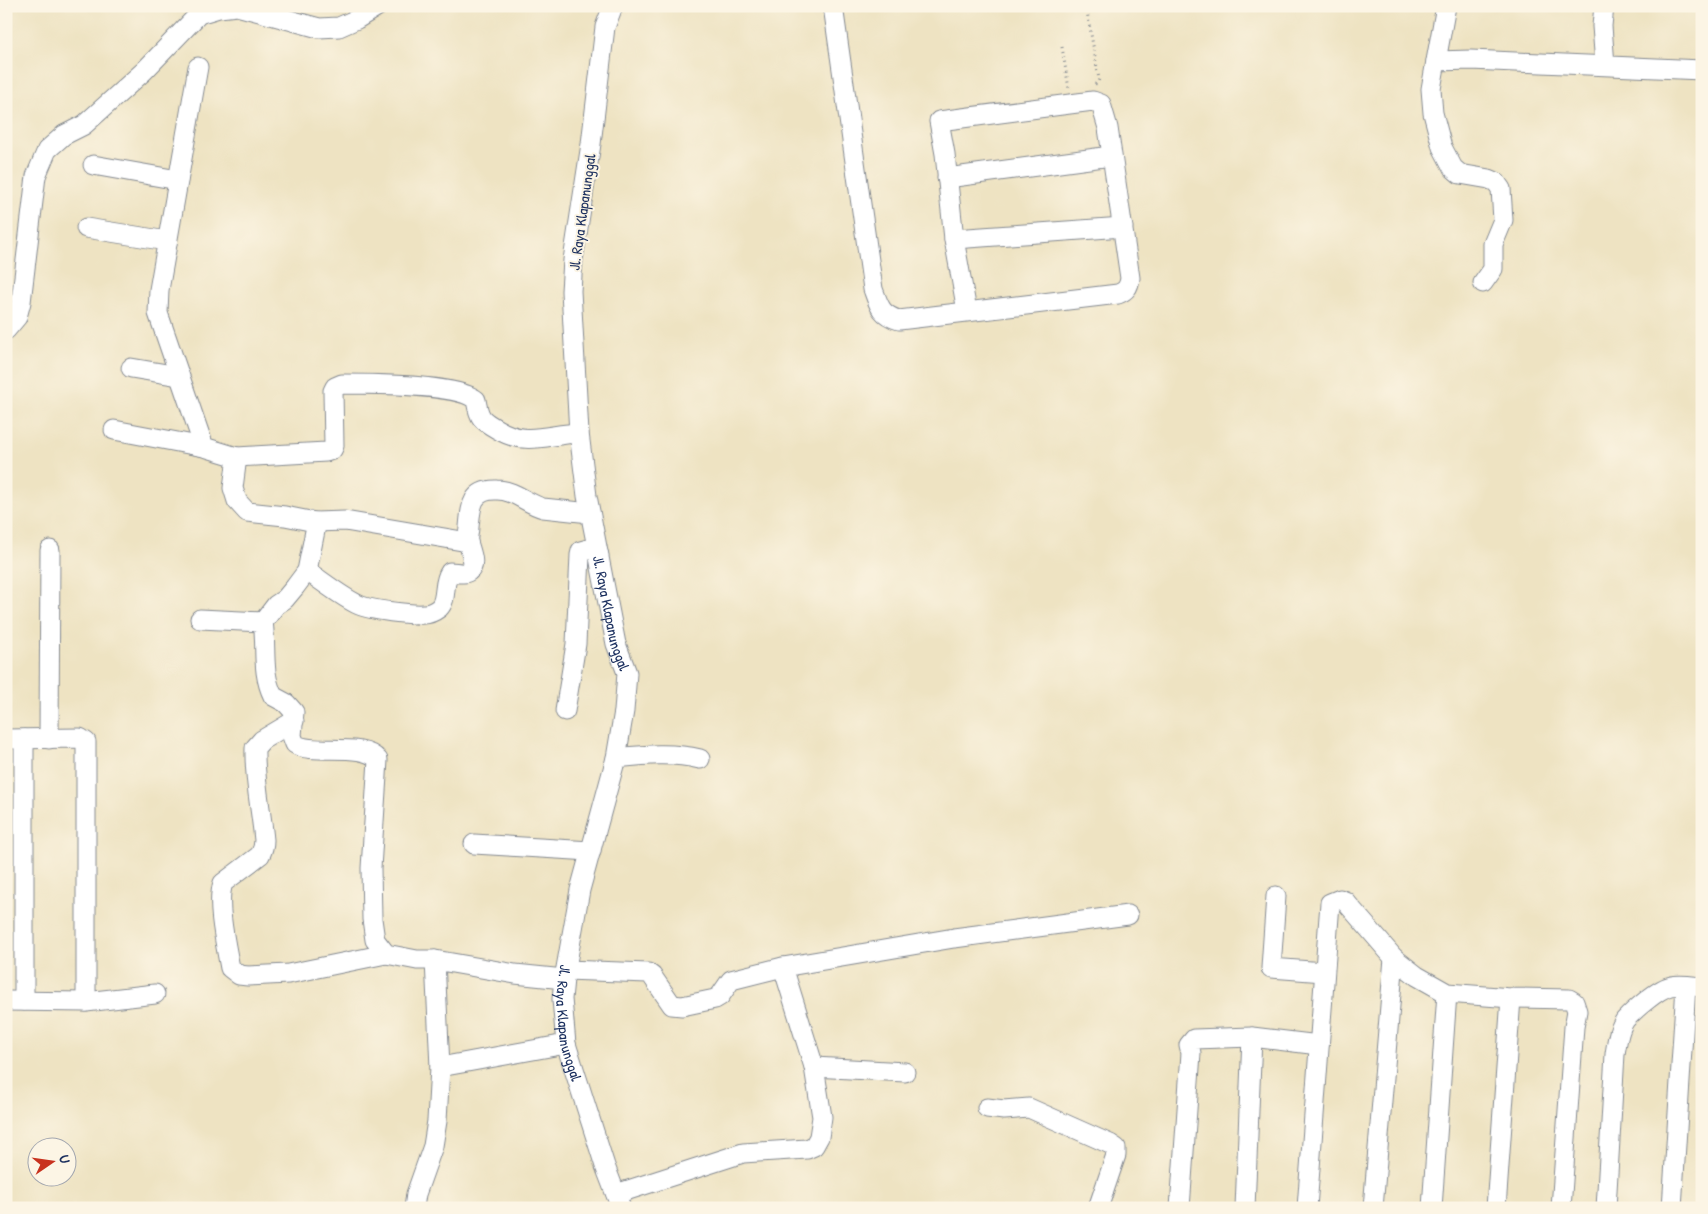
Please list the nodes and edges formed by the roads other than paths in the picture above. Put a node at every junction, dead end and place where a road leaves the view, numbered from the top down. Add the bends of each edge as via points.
1 (378, 6) edge
2 (613, 6) edge
3 (833, 6) edge
4 (1446, 6) edge
5 (1604, 6) edge
6 (1436, 62) junction
7 (1605, 65) junction
8 (198, 67) dead end
9 (1702, 70) edge
10 (1111, 156) junction
11 (93, 165) dead end
12 (947, 178) junction
13 (178, 180) junction
14 (1123, 227) junction
15 (86, 228) dead end
16 (954, 239) junction
17 (167, 242) junction
18 (1483, 283) dead end
19 (967, 311) junction
20 (6, 330) edge
21 (131, 368) dead end
22 (179, 376) junction
23 (114, 430) dead end
24 (579, 433) junction
25 (204, 447) junction
26 (237, 457) junction
27 (590, 513) junction
28 (315, 522) junction
29 (468, 542) junction
30 (50, 550) dead end
31 (599, 555) junction
32 (307, 571) junction
33 (200, 619) dead end
34 (263, 622) junction
35 (565, 711) dead end
36 (294, 721) junction
37 (15, 739) edge
38 (50, 739) junction
39 (616, 758) junction
40 (700, 759) dead end
41 (474, 844) dead end
42 (591, 851) junction
43 (1276, 896) dead end
44 (1128, 915) dead end
45 (386, 954) junction
46 (1394, 958) junction
47 (435, 960) junction
48 (783, 967) junction
49 (1324, 972) junction
50 (565, 974) junction
51 (1694, 986) edge
52 (156, 994) dead end
53 (1447, 994) junction
54 (1511, 998) junction
55 (15, 1001) edge
56 (86, 1002) junction
57 (1252, 1037) junction
58 (566, 1044) junction
59 (1319, 1045) junction
60 (440, 1067) junction
61 (814, 1067) junction
62 (904, 1072) dead end
63 (987, 1108) dead end
64 (618, 1201) edge
65 (414, 1208) edge
66 (1098, 1208) edge
67 (1180, 1208) edge
68 (1245, 1208) edge
69 (1307, 1208) edge
70 (1373, 1208) edge
71 (1432, 1208) edge
72 (1496, 1208) edge
73 (1561, 1208) edge
74 (1606, 1208) edge
75 (1672, 1208) edge

1 - 20 street via 357,19 329,28 237,6 200,14 84,125 64,135 46,150 36,176 21,302 17,317
2 - 24 street, Jl. Raya Klapanunggal via 605,27 573,260 571,291
3 - 19 street via 873,289 878,304 887,316 899,320
4 - 6 street
5 - 7 street
6 - 7 street via 1471,60
6 - 18 street via 1431,89 1433,113 1442,147 1460,174 1489,179 1501,189 1503,220 1494,244 1493,269
7 - 9 street
8 - 13 street
10 - 12 street
10 - 12 street via 1108,128 1099,102 940,121
10 - 14 street
11 - 13 street
12 - 16 street
13 - 17 street
14 - 16 street
14 - 19 street via 1130,278 1129,287 1124,292
15 - 17 street
16 - 19 street
17 - 22 street via 158,313
21 - 22 street
22 - 25 street
23 - 25 street
24 - 26 street via 520,439 479,416 476,400 466,394 439,389 342,384 333,391 332,450
24 - 27 street, Jl. Raya Klapanunggal
25 - 26 street
26 - 28 street via 234,488 237,501 247,512
27 - 29 street via 543,508 512,493 485,490 476,496 471,509
27 - 31 street, Jl. Raya Klapanunggal
28 - 29 street via 345,521
28 - 32 street
29 - 32 street via 472,568 464,574 450,572 441,606 425,614 358,605
30 - 38 street
31 - 35 street via 592,548 580,555 576,644
31 - 39 street, Jl. Raya Klapanunggal via 616,644 627,673
32 - 34 street
33 - 34 street
34 - 36 street via 265,671 276,698 294,712
36 - 45 street via 292,736 299,747 346,749 378,760 371,868 372,919 375,940
36 - 45 street via 262,740 255,748 263,850 223,884 221,890 230,968 239,975 248,976 288,974
37 - 38 street
37 - 55 street
38 - 56 street via 80,738 87,746
39 - 40 street via 672,754
39 - 42 street, Jl. Raya Klapanunggal
41 - 42 street
42 - 50 street, Jl. Raya Klapanunggal
43 - 49 street via 1271,968
44 - 48 street via 954,938
45 - 47 street
46 - 49 street via 1340,899 1330,904
46 - 53 street
46 - 70 street
47 - 50 street via 515,974
47 - 60 street
48 - 50 street via 731,980 715,999 676,1007 667,1001 648,973
48 - 61 street
49 - 59 street
50 - 58 street, Jl. Raya Klapanunggal via 562,999
51 - 74 street via 1672,986 1658,991 1625,1021 1620,1030
51 - 75 street
52 - 56 street
53 - 54 street
53 - 71 street
54 - 72 street
54 - 73 street via 1569,999 1577,1011
55 - 56 street
57 - 59 street
57 - 67 street via 1194,1038 1189,1045
57 - 68 street
58 - 60 street
58 - 64 street, Jl. Raya Klapanunggal
59 - 69 street
60 - 65 street via 435,1138
61 - 62 street
61 - 64 street via 822,1117 814,1146 743,1153
63 - 66 street via 1029,1108 1116,1148

